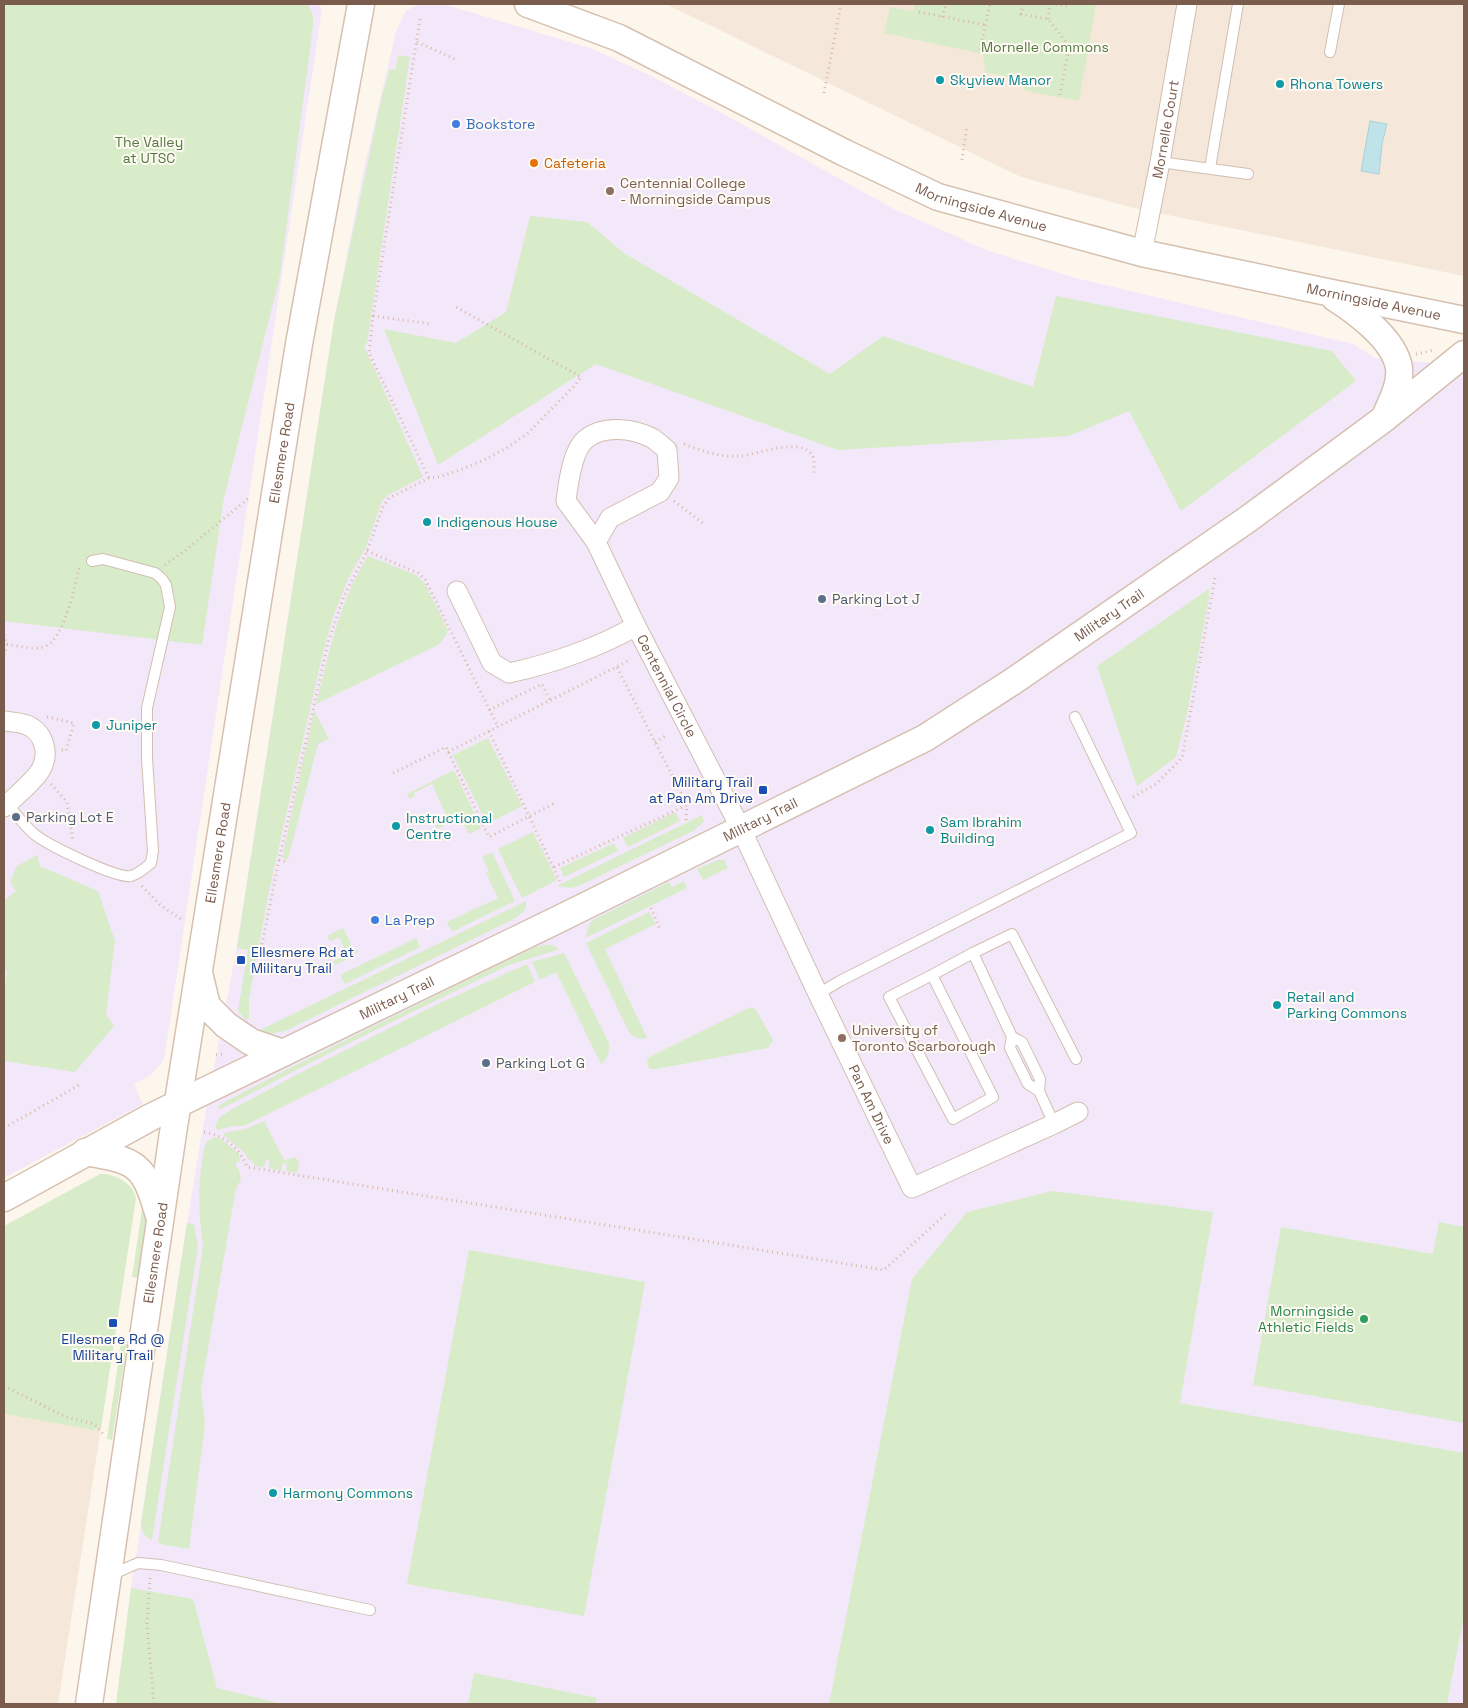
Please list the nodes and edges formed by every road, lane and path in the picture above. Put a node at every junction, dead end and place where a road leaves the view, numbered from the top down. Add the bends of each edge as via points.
1 (362, 4) edge
2 (841, 4) edge
3 (946, 4) edge
4 (990, 4) edge
5 (1023, 4) edge
6 (1050, 4) edge
7 (1056, 4) edge
8 (1069, 4) edge
9 (1187, 4) edge
10 (1238, 4) edge
11 (1339, 4) edge
12 (536, 5) edge
13 (919, 12) dead end
14 (942, 17) junction
15 (420, 18) dead end
16 (1048, 19) junction
17 (985, 25) junction
18 (416, 41) junction
19 (980, 50) dead end
20 (1330, 52) dead end
21 (457, 60) dead end
22 (824, 93) dead end
23 (1060, 95) dead end
24 (967, 126) dead end
25 (962, 160) dead end
26 (1160, 162) junction
27 (1210, 168) junction
28 (1248, 174) dead end
29 (1142, 252) junction
30 (1326, 292) junction
31 (456, 307) dead end
32 (373, 316) junction
33 (1464, 320) edge
34 (431, 324) dead end
35 (1453, 352) edge
36 (1415, 354) dead end
37 (1385, 418) junction
38 (681, 443) dead end
39 (814, 474) dead end
40 (430, 478) junction
41 (250, 497) dead end
42 (674, 500) dead end
43 (704, 524) dead end
44 (596, 542) junction
45 (367, 552) junction
46 (92, 561) joint
47 (155, 573) junction
48 (1215, 578) dead end
49 (457, 591) dead end
50 (636, 626) junction
51 (4, 634) edge
52 (8, 644) junction
53 (4, 656) edge
54 (630, 660) dead end
55 (617, 667) junction
56 (550, 700) junction
57 (489, 710) junction
58 (1076, 717) dead end
59 (4, 721) edge
60 (498, 727) junction
61 (489, 731) junction
62 (667, 735) dead end
63 (655, 742) junction
64 (448, 752) junction
65 (40, 772) junction
66 (393, 773) dead end
67 (1132, 797) dead end
68 (555, 803) dead end
69 (687, 805) junction
70 (6, 806) edge
71 (528, 816) junction
72 (686, 820) dead end
73 (741, 829) junction
74 (73, 843) dead end
75 (279, 860) junction
76 (287, 862) dead end
77 (554, 867) junction
78 (131, 876) junction
79 (560, 882) dead end
80 (651, 908) dead end
81 (184, 921) dead end
82 (660, 929) dead end
83 (972, 953) junction
84 (259, 959) dead end
85 (200, 974) junction
86 (932, 975) junction
87 (818, 994) junction
88 (283, 1053) junction
89 (222, 1054) dead end
90 (216, 1055) dead end
91 (1076, 1059) dead end
92 (81, 1084) dead end
93 (178, 1104) junction
94 (1078, 1112) dead end
95 (1054, 1124) junction
96 (4, 1128) edge
97 (204, 1132) dead end
98 (85, 1152) junction
99 (4, 1198) edge
100 (948, 1212) dead end
101 (161, 1220) junction
102 (4, 1386) edge
103 (103, 1434) dead end
104 (151, 1564) junction
105 (108, 1577) junction
106 (370, 1610) dead end
107 (89, 1704) edge
108 (154, 1704) edge

1 - 85 main road, Ellesmere Road via 299,344
2 - 22 path
3 - 14 path
4 - 17 path
5 - 16 path via 1021,14
6 - 16 path
7 - 8 path
9 - 26 street, Mornelle Court
10 - 27 lane
11 - 20 lane
12 - 29 main road, Morningside Avenue via 619,38 938,197
13 - 14 path
14 - 17 path
15 - 18 path
16 - 23 path via 1067,43
17 - 19 path
18 - 21 path
18 - 32 path
24 - 25 path
26 - 27 lane
26 - 29 street, Mornelle Court
27 - 28 lane
29 - 30 main road, Morningside Avenue
30 - 33 main road, Morningside Avenue
30 - 37 main road via 1356,312 1394,354 1399,369 1397,387
31 - 40 path via 581,377 527,434 486,459
32 - 34 path
32 - 40 path via 369,353
35 - 36 path via 1432,349
35 - 37 main road, Military Trail
37 - 73 main road, Military Trail via 1248,519 925,738
38 - 39 path via 717,456 741,456 791,447 806,449 813,456
40 - 45 path via 389,498
41 - 47 path
42 - 43 path
44 - 44 street, Centennial Circle via 610,518 660,492 669,478 667,450 652,438 635,432 606,429 585,440 580,448 570,470 566,501
44 - 50 street, Centennial Circle
45 - 57 path via 425,579
45 - 75 path via 344,596 328,643
46 - 47 lane via 103,559
46 - 52 path via 79,569 68,612 56,636 46,646 30,648
47 - 78 lane via 166,585 170,607 147,708 152,851 151,863
48 - 67 path via 1182,758 1156,784
49 - 50 street via 492,663 510,673 536,667 618,637
50 - 73 street, Centennial Circle
51 - 52 path
52 - 53 path
54 - 55 path
55 - 56 path
55 - 63 path
56 - 57 path via 542,684
56 - 60 path
57 - 60 path
58 - 87 lane via 1131,833
59 - 65 street via 25,724 39,733 46,750
60 - 61 path
61 - 64 path
61 - 71 path
62 - 63 path
63 - 69 path
64 - 66 path via 446,747
64 - 71 path via 489,837
65 - 70 street
65 - 74 path via 67,802
68 - 71 path
69 - 72 path
69 - 77 path
70 - 78 lane via 34,834 74,856 122,876
71 - 77 path
73 - 87 street, Pan Am Drive
73 - 88 main road, Military Trail
75 - 76 path
75 - 84 path
77 - 79 path
78 - 81 path via 160,905
80 - 82 path
83 - 86 lane
83 - 91 lane via 1012,934
83 - 95 lane via 1012,1037 1022,1042 1040,1079 1039,1091
85 - 88 main road via 208,1006 226,1025 251,1042
85 - 93 main road, Ellesmere Road
86 - 86 lane via 993,1096 953,1119 889,997
87 - 95 street, Pan Am Drive via 912,1188
88 - 93 main road, Military Trail
89 - 90 path
92 - 96 path
93 - 98 main road, Military Trail
93 - 101 main road, Ellesmere Road
94 - 95 street, Pan Am Drive
97 - 100 path via 222,1137 240,1152 247,1167 884,1270
98 - 99 main road, Military Trail
98 - 101 main road via 121,1158 137,1168 148,1184
101 - 105 main road, Ellesmere Road
102 - 103 path via 66,1417 94,1424
104 - 105 lane via 138,1562
104 - 106 lane
104 - 108 path via 147,1623
105 - 107 main road, Ellesmere Road

